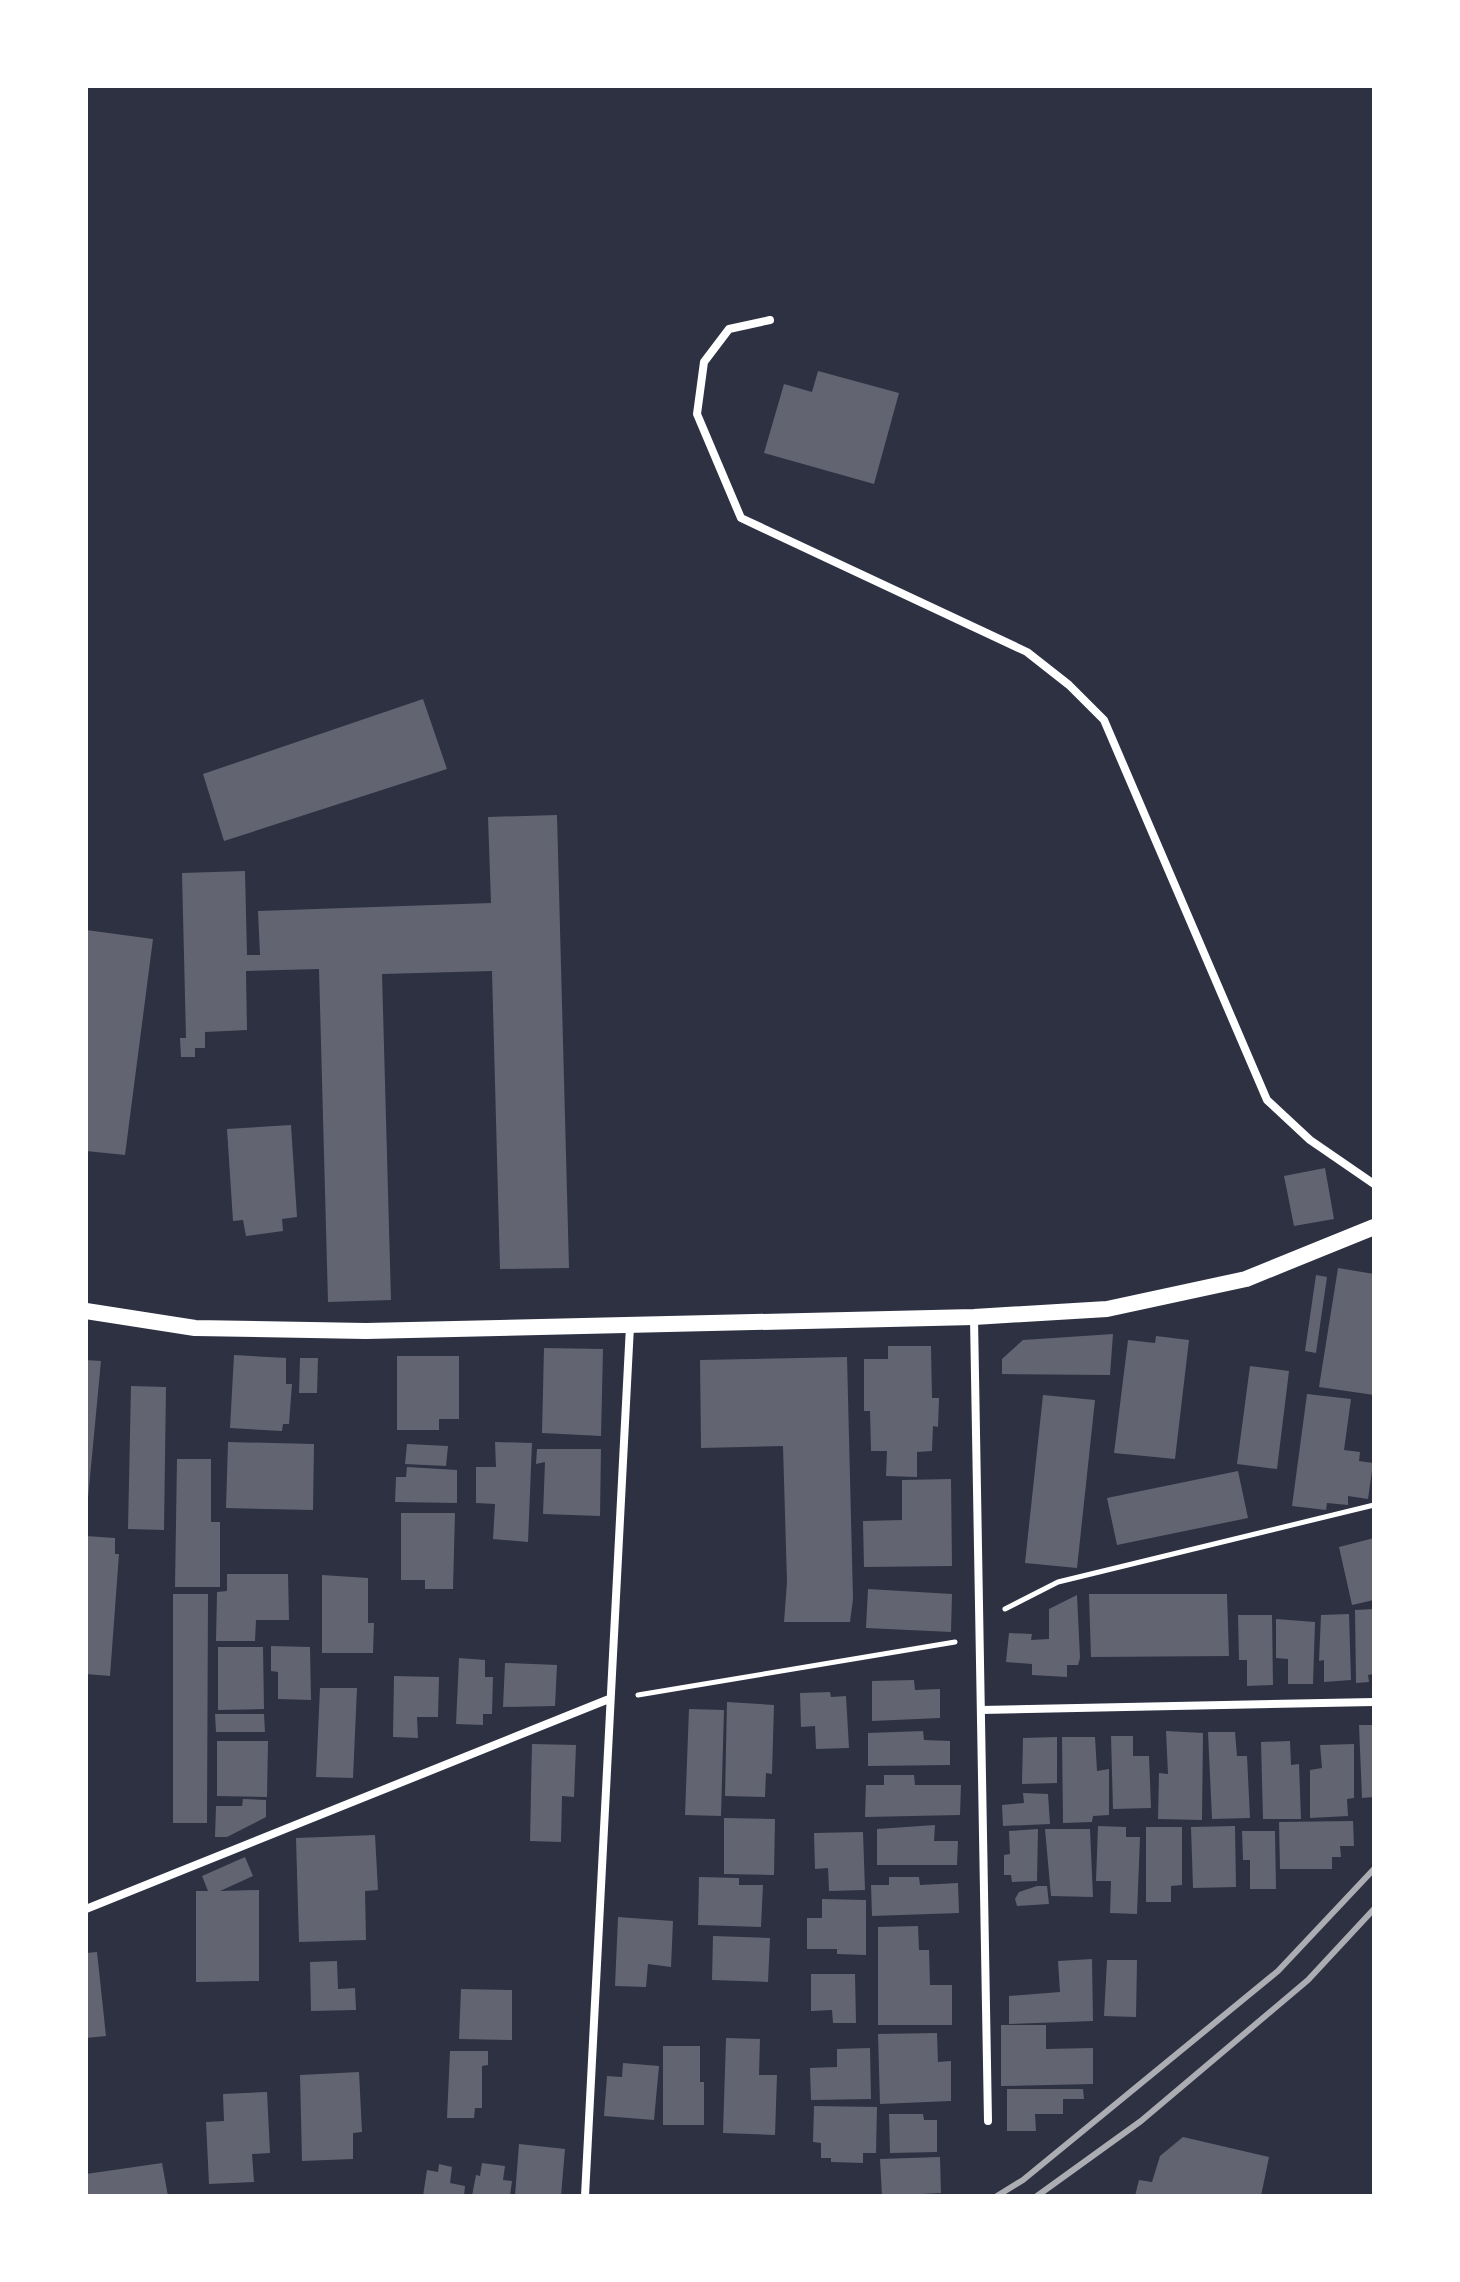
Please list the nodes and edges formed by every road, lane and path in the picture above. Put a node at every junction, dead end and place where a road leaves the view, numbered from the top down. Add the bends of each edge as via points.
1 (770, 320) dead end
2 (1374, 1184) edge
3 (1374, 1227) edge
4 (86, 1311) edge
5 (974, 1317) junction
6 (630, 1326) junction
7 (1374, 1505) edge
8 (979, 1622) junction
9 (980, 1638) junction
10 (609, 1699) junction
11 (1374, 1702) edge
12 (981, 1710) junction
13 (86, 1909) edge
14 (988, 2121) dead end
15 (585, 2196) edge

1 - 2 street via 729,329 704,362 697,414 741,518 1027,652 1104,720 1267,1100 1310,1140
3 - 5 main road via 1246,1279 1107,1309
4 - 6 main road via 195,1328
5 - 6 main road
5 - 8 street
6 - 10 street
7 - 8 path via 1058,1582
8 - 9 street
9 - 10 path
9 - 12 street
10 - 13 street
10 - 15 street
11 - 12 street
12 - 14 street

